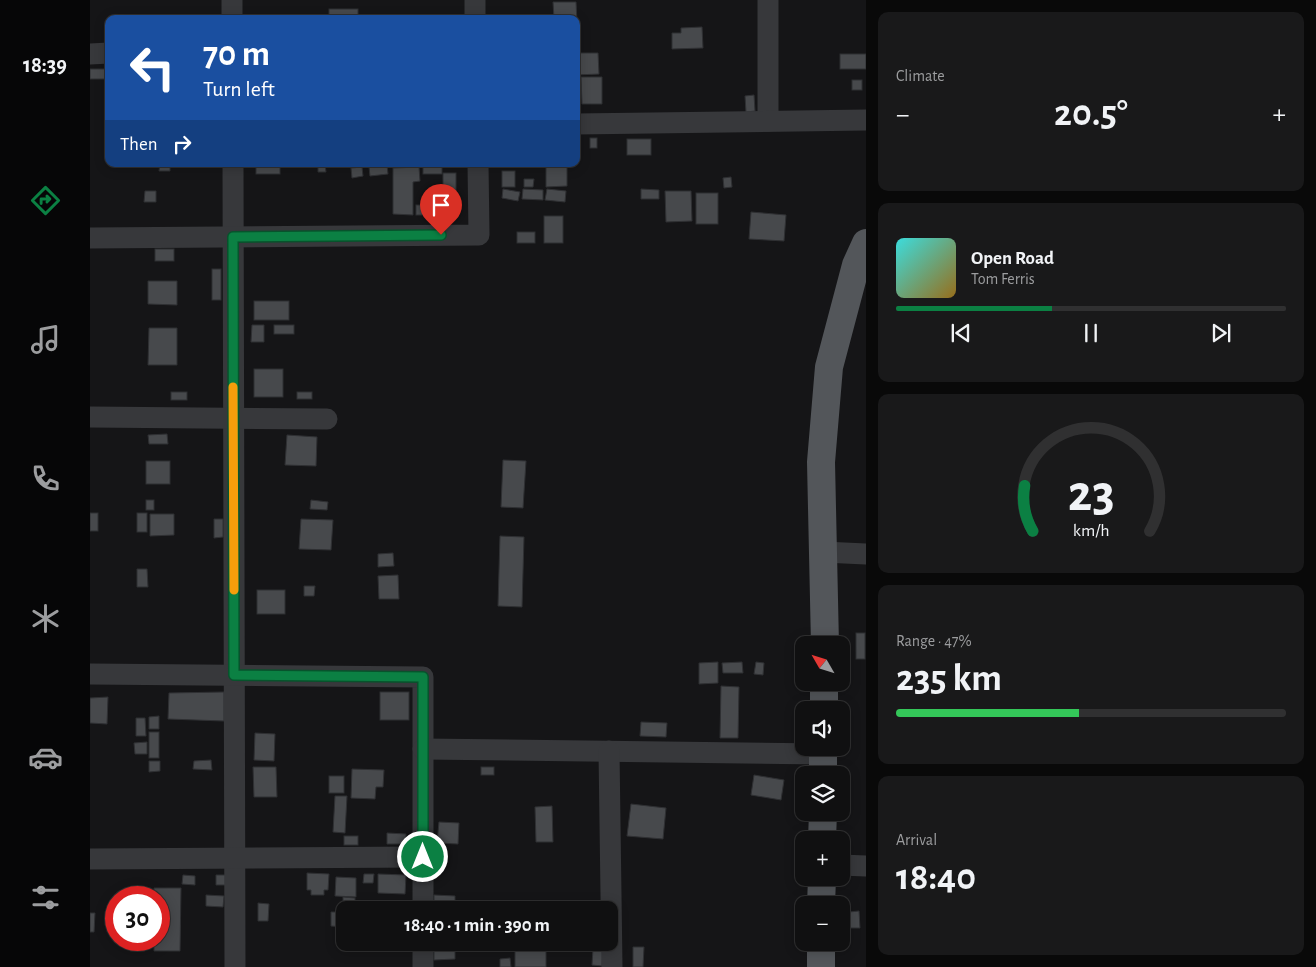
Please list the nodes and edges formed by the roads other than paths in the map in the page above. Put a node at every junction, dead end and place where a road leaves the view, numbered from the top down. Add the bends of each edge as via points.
1 (232, 0) edge
2 (475, 0) edge
3 (768, 0) edge
4 (232, 15) edge
5 (476, 15) edge
6 (90, 54) edge
7 (105, 54) edge
8 (866, 120) edge
9 (768, 121) junction
10 (580, 124) edge
11 (233, 167) edge
12 (478, 167) edge
13 (233, 237) junction
14 (90, 238) edge
15 (866, 243) edge
16 (90, 416) edge
17 (233, 418) junction
18 (327, 419) dead end
19 (824, 552) junction
20 (866, 554) edge
21 (825, 636) edge
22 (90, 674) edge
23 (234, 675) junction
24 (423, 749) junction
25 (609, 751) junction
26 (823, 759) edge
27 (423, 857) junction
28 (235, 858) junction
29 (90, 860) edge
30 (850, 865) edge
31 (866, 866) edge
32 (423, 901) edge
33 (423, 951) edge
34 (821, 951) edge
35 (236, 967) edge
36 (423, 967) edge
37 (612, 967) edge
38 (820, 967) edge

1 - 4 street
2 - 5 street
3 - 9 street
6 - 7 street
8 - 9 street
9 - 10 street
11 - 13 street
12 - 13 street via 479,234
13 - 14 street
13 - 17 street
15 - 19 main road via 856,265 829,367 821,462
16 - 17 street
17 - 18 street
17 - 23 street
19 - 20 street
19 - 21 main road
22 - 23 street
23 - 24 street via 423,677
23 - 28 street
24 - 25 street
24 - 27 street
25 - 26 street
25 - 37 street
27 - 28 street
27 - 32 street
28 - 29 street
28 - 35 street
30 - 31 street
33 - 36 street
34 - 38 main road

